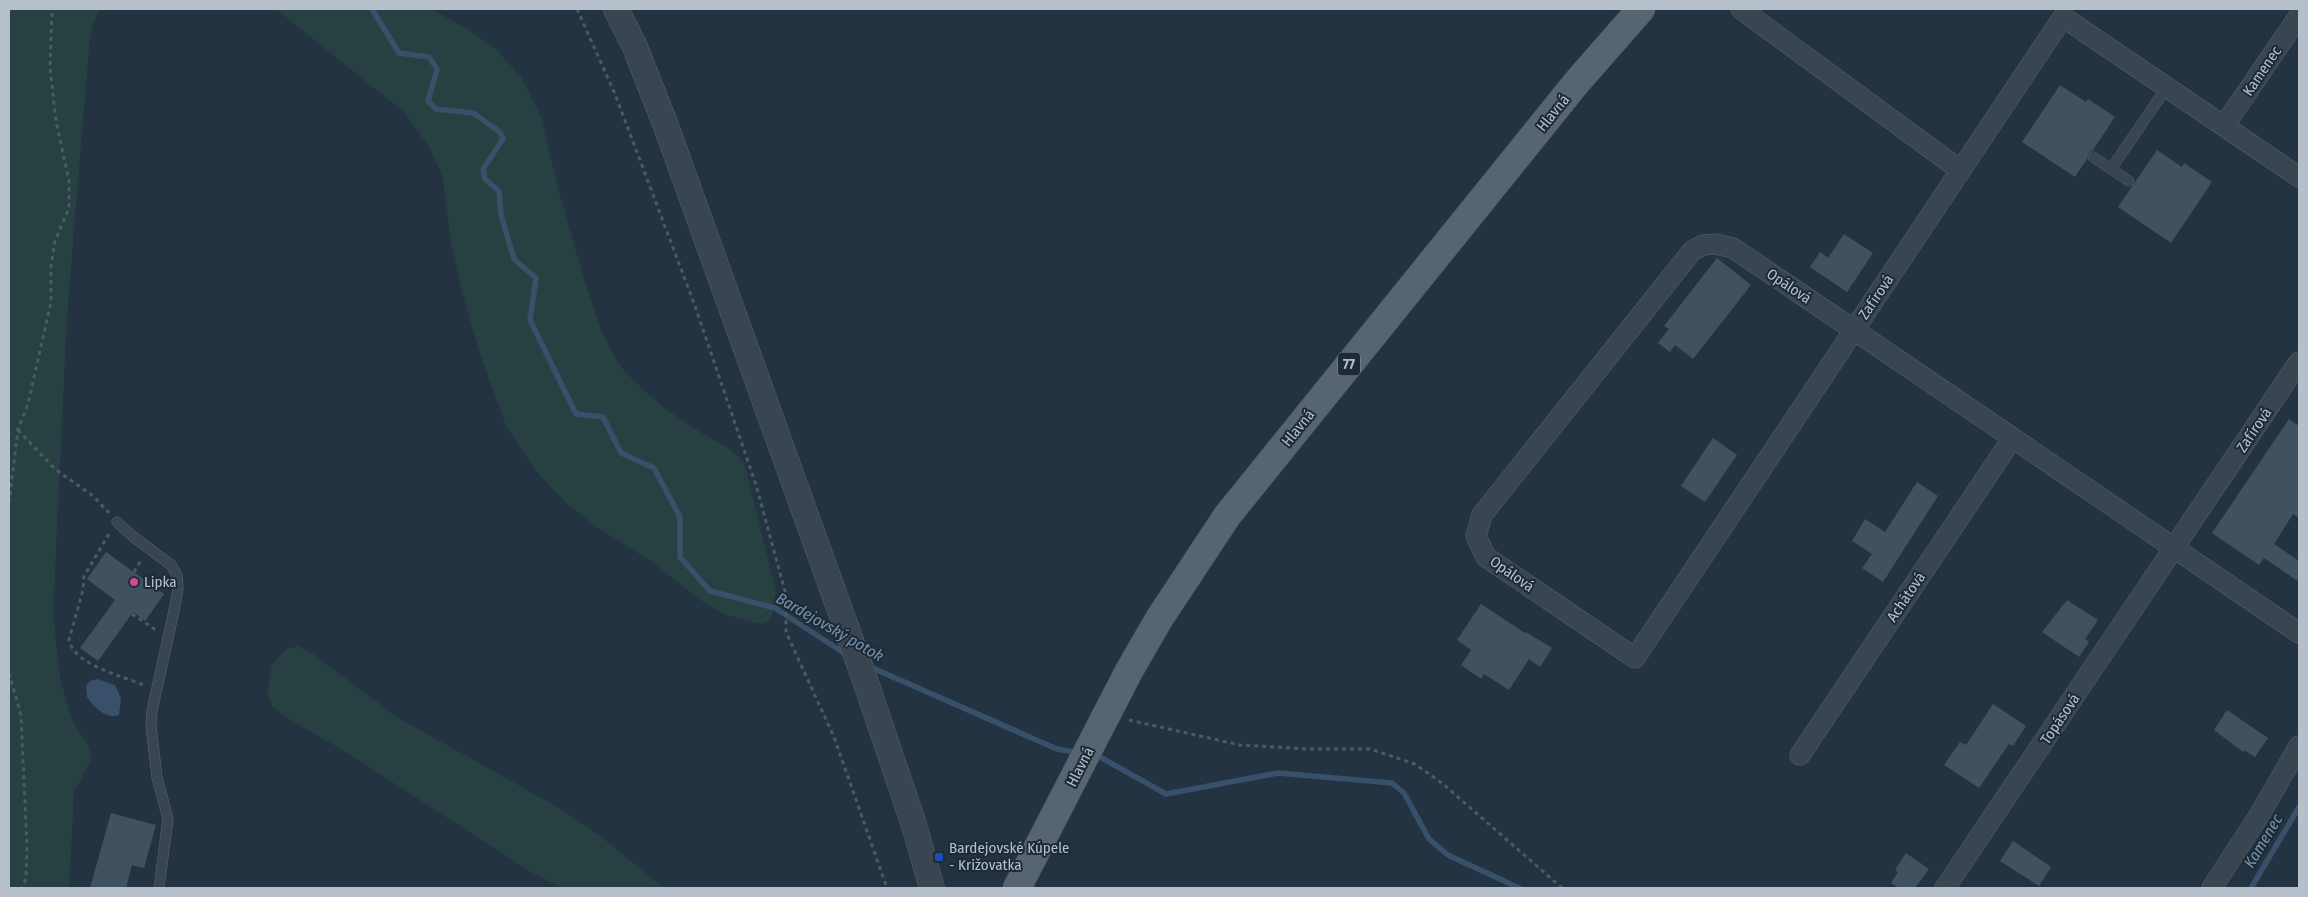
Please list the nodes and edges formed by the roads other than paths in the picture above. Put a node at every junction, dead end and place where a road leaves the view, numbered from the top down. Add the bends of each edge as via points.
1 (616, 9) edge
2 (1640, 9) edge
3 (1741, 9) edge
4 (2061, 11) edge
5 (2299, 16) edge
6 (2167, 87) junction
7 (2224, 126) junction
8 (2093, 157) dead end
9 (2111, 169) junction
10 (1960, 170) junction
11 (2299, 177) edge
12 (2129, 181) dead end
13 (1854, 330) junction
14 (2299, 362) edge
15 (2012, 439) junction
16 (117, 522) road end
17 (2174, 549) junction
18 (2299, 633) edge
19 (2299, 746) edge
20 (1800, 755) dead end
21 (159, 888) edge
22 (932, 888) edge
23 (1017, 888) edge
24 (1945, 888) edge
25 (2212, 888) edge

1 - 22 street via 635,47 666,126 864,677
2 - 23 main road, Hlavná / 77 via 1228,516 1159,619
3 - 10 street
4 - 6 street, Zafírová
4 - 10 street, Zafírová
5 - 7 street, Kamenec
6 - 7 street, Zafírová
6 - 9 lane
7 - 11 street, Zafírová
8 - 9 lane
9 - 12 lane
10 - 13 street, Zafírová
13 - 13 street, Opálová via 1635,658 1486,557 1476,536 1482,515 1692,251 1703,245 1716,244 1733,248
13 - 15 street, Zafírová
14 - 17 street, Zafírová
15 - 17 street, Zafírová
15 - 20 street, Achátová
16 - 21 lane via 171,564 177,575 178,589 155,689 151,726 157,777 168,819
17 - 18 street
17 - 24 street, Topásová
19 - 25 street

